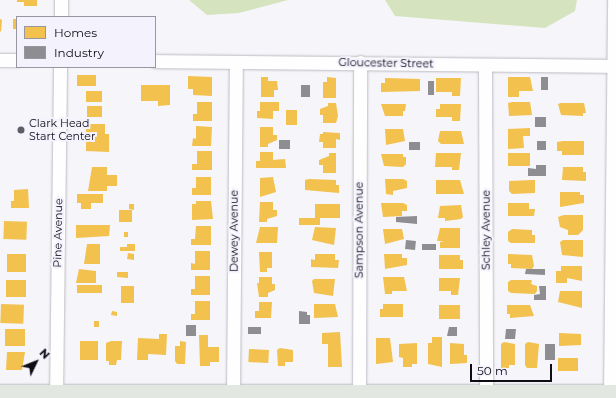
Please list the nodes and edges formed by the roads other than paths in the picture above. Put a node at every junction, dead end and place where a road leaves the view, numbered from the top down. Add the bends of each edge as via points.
1 (61, 0) edge
2 (614, 0) edge
3 (61, 16) edge
4 (0, 60) edge
5 (16, 60) edge
6 (156, 61) edge
7 (236, 62) junction
8 (360, 62) junction
9 (485, 65) junction
10 (615, 66) edge
11 (60, 68) edge
12 (0, 393) edge
13 (613, 393) edge
14 (486, 394) junction
15 (56, 396) edge
16 (231, 396) edge
17 (359, 396) edge
18 (393, 396) edge

1 - 3 street
2 - 10 street
4 - 5 street
6 - 7 street, Gloucester Street
7 - 8 street, Gloucester Street
7 - 16 street, Dewey Avenue
8 - 9 street, Gloucester Street
8 - 17 street, Sampson Avenue
9 - 10 street, Gloucester Street
9 - 14 street, Schley Avenue
10 - 13 street
11 - 15 street, Pine Avenue
12 - 15 main road
13 - 14 main road
14 - 18 main road
15 - 16 main road
16 - 17 main road
17 - 18 main road

